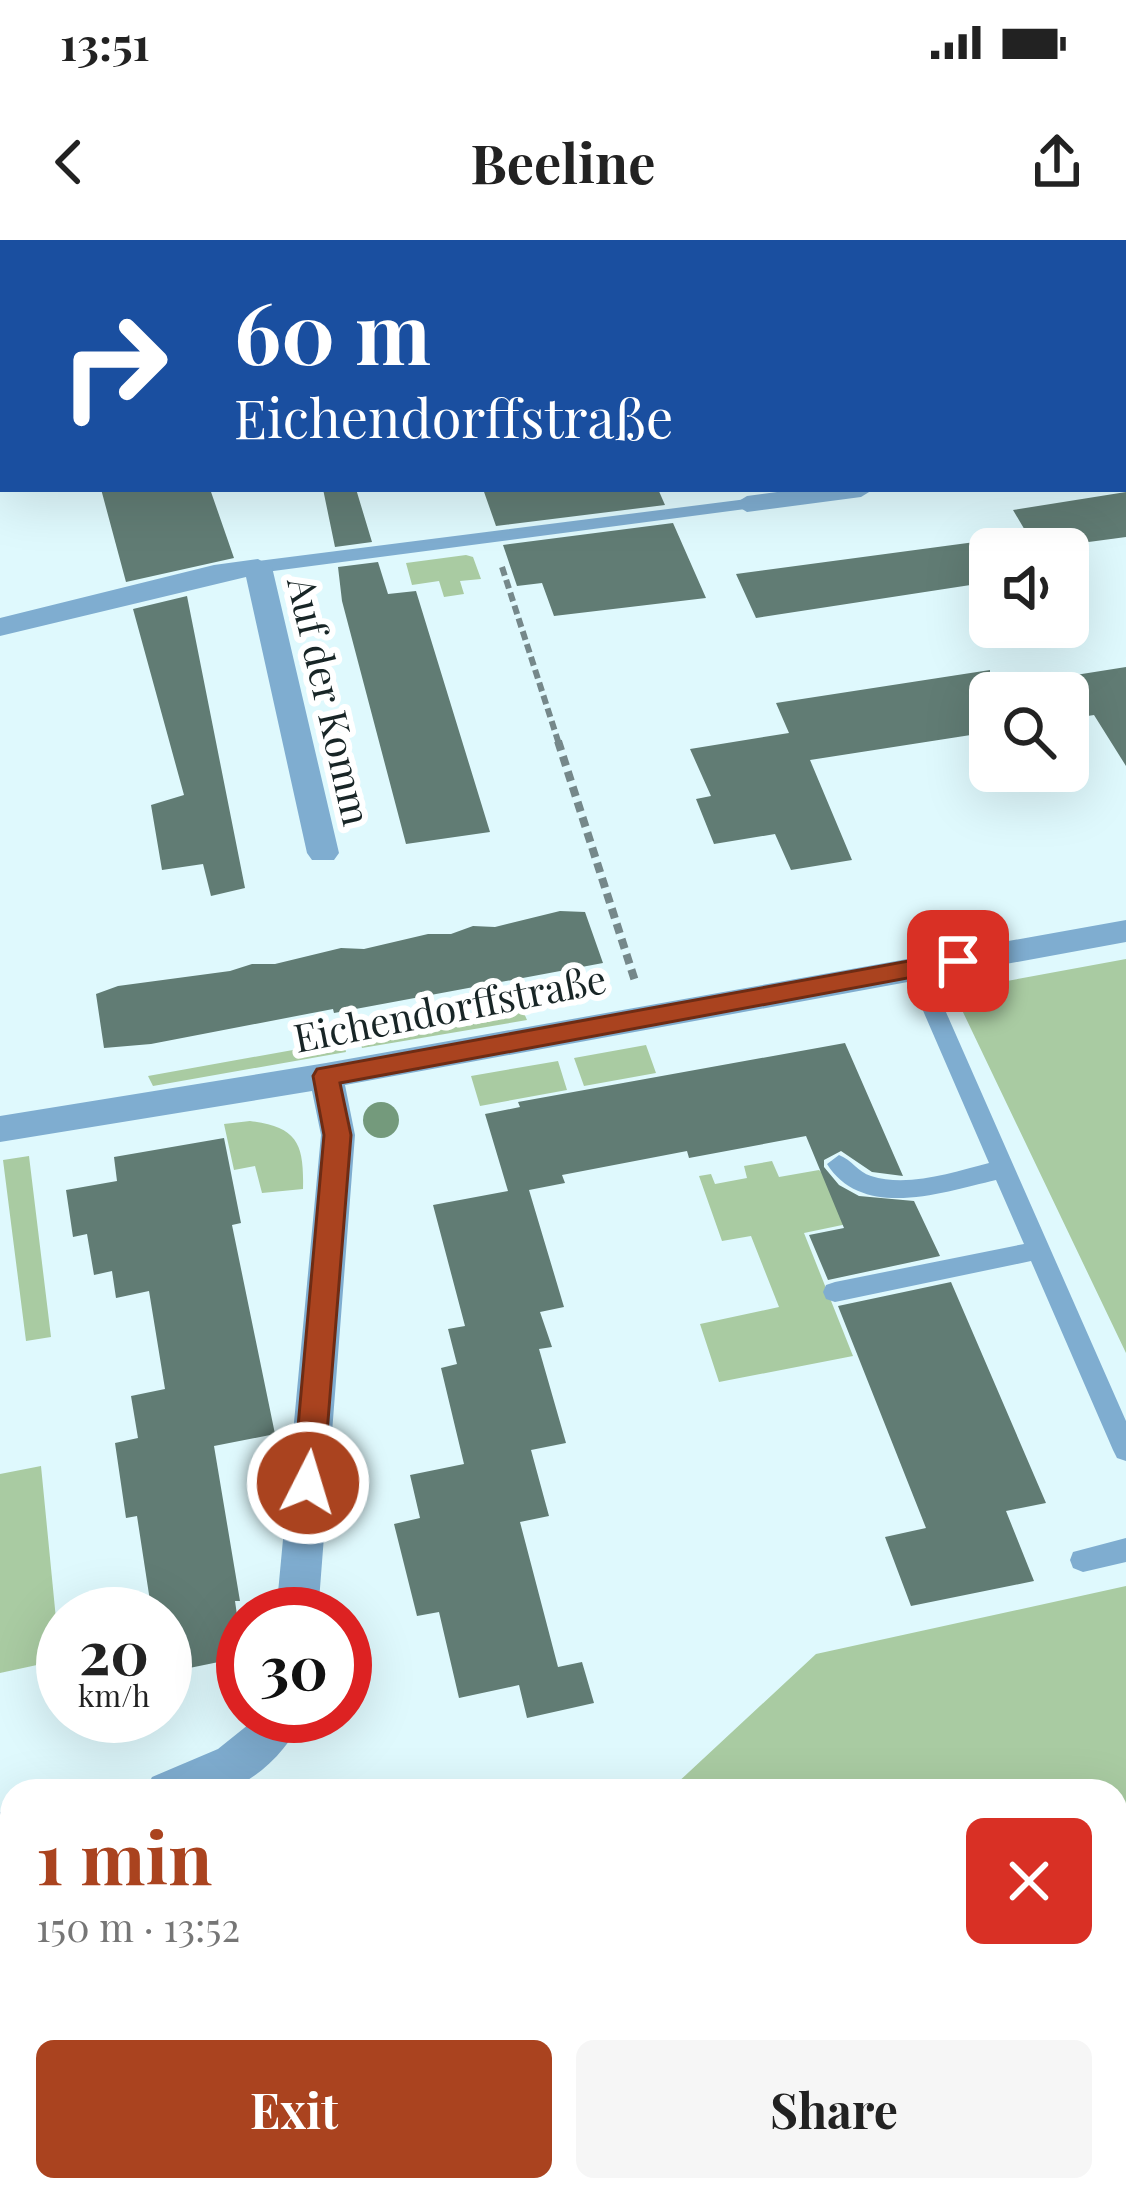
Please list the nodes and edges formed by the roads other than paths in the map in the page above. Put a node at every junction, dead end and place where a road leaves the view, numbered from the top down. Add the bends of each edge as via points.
1 (838, 492) edge
2 (748, 504) joint
3 (258, 567) junction
4 (0, 627) edge
5 (323, 854) dead end
6 (1126, 931) edge
7 (916, 969) junction
8 (326, 1076) junction
9 (0, 1129) edge
10 (839, 1164) dead end
11 (1003, 1169) junction
12 (1039, 1250) junction
13 (835, 1292) dead end
14 (1126, 1450) edge
15 (1126, 1550) edge
16 (1083, 1560) dead end
17 (299, 1587) edge
18 (261, 1743) edge
19 (192, 1779) edge

1 - 2 street, Auf der Komm
2 - 3 lane, Auf der Komm
3 - 4 street, Auf der Komm
3 - 5 street, Auf der Komm
6 - 7 street, Eichendorffstraße
7 - 8 street, Eichendorffstraße
7 - 11 lane
8 - 9 street, Eichendorffstraße
8 - 17 street via 338,1135
10 - 11 lane via 860,1184 888,1189
11 - 12 lane
12 - 13 lane
12 - 14 lane
15 - 16 lane
18 - 19 street

